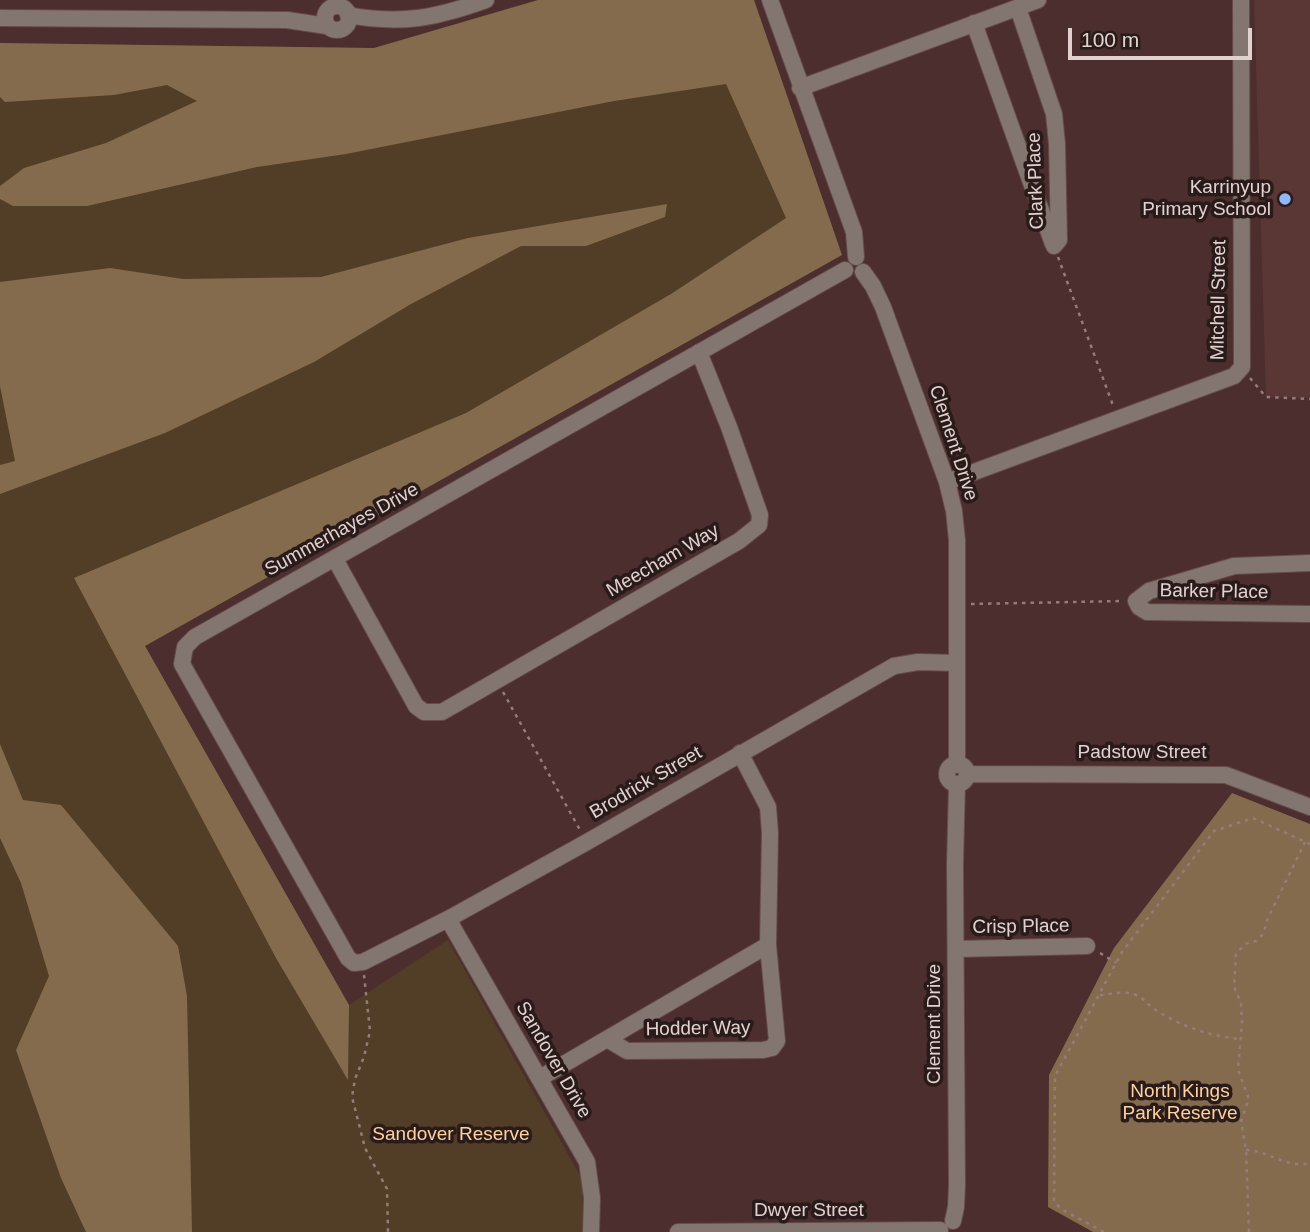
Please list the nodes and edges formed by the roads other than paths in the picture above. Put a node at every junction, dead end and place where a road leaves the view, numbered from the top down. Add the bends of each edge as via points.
1 (486, 0) edge
2 (770, 0) edge
3 (1038, 0) edge
4 (1241, 0) edge
5 (1018, 8) junction
6 (336, 12) edge
7 (0, 18) edge
8 (974, 23) junction
9 (800, 88) junction
10 (855, 266) junction
11 (699, 352) junction
12 (947, 482) junction
13 (335, 559) junction
14 (1310, 564) edge
15 (1310, 614) edge
16 (956, 663) junction
17 (740, 753) junction
18 (961, 774) junction
19 (1310, 807) edge
20 (448, 919) junction
21 (768, 945) junction
22 (1087, 946) road end
23 (956, 949) junction
24 (363, 962) joint
25 (607, 1039) junction
26 (540, 1078) junction
27 (948, 1229) edge
28 (591, 1232) edge
29 (678, 1232) edge

1 - 6 street via 407,21 379,21
2 - 9 street, Clement Drive
3 - 5 street
4 - 12 street, Mitchell Street via 1241,367 1234,376
5 - 8 street
5 - 8 street, Clark Place via 1054,114 1059,240 1054,246
6 - 7 street via 287,20
8 - 9 street
9 - 10 street, Clement Drive via 854,232
10 - 11 street, Summerhayes Drive
10 - 12 street, Clement Drive via 873,286 883,307
11 - 13 street, Summerhayes Drive
11 - 13 street, Meecham Way via 760,515 759,525 498,682 421,718
12 - 16 street, Clement Drive via 956,530
13 - 24 street, Summerhayes Drive via 195,637 185,647 182,664 348,958
14 - 15 street, Barker Place via 1234,566 1149,591 1136,601 1147,612
16 - 17 street, Brodrick Street via 894,666
16 - 18 street, Clement Drive
17 - 20 street, Brodrick Street
17 - 21 street, Hodder Way via 768,807
18 - 19 street, Padstow Street via 1226,775
18 - 23 street, Clement Drive
20 - 24 street, Brodrick Street
20 - 26 street, Sandover Drive
21 - 25 street, Hodder Way
21 - 25 street, Hodder Way via 777,1041 772,1048 627,1051
22 - 23 street, Crisp Place
23 - 27 street, Clement Drive via 957,1185
25 - 26 street, Hodder Way
26 - 28 street, Sandover Drive via 587,1162
27 - 29 street, Dwyer Street

